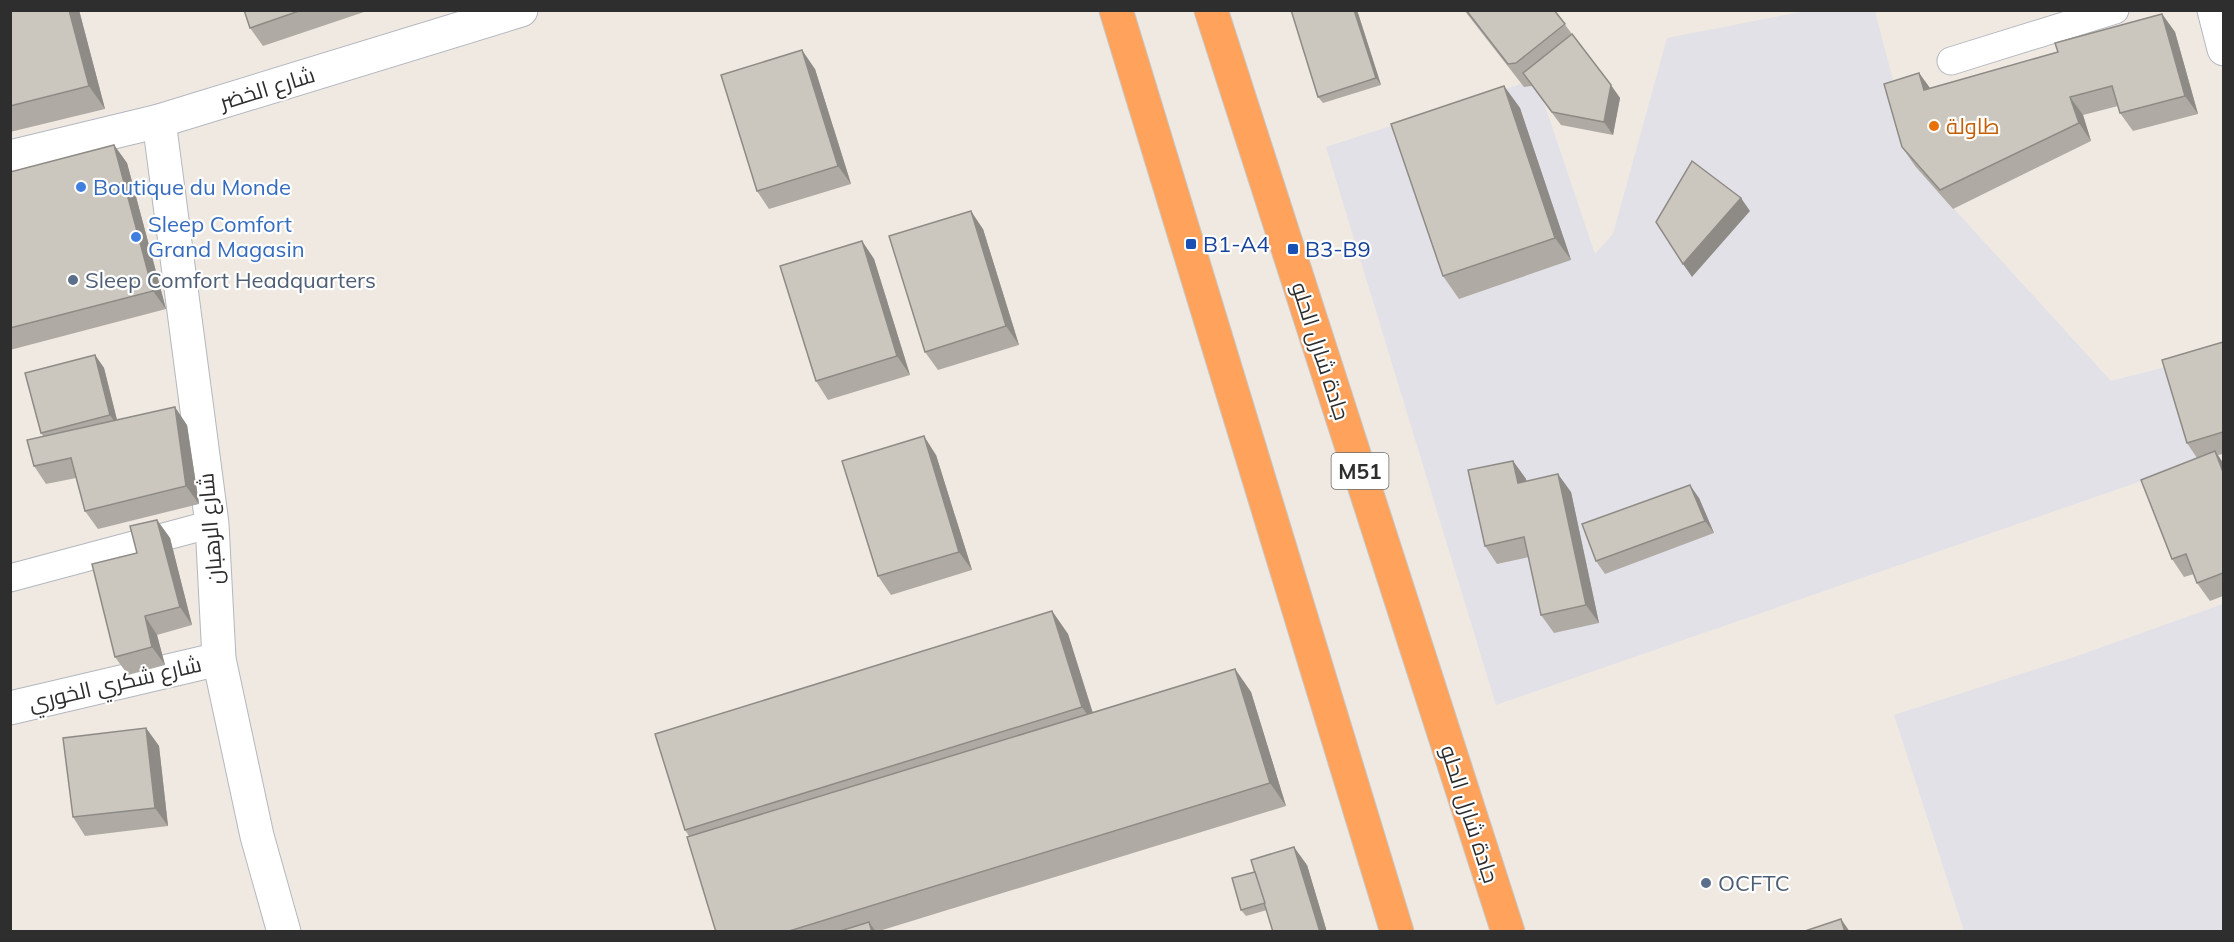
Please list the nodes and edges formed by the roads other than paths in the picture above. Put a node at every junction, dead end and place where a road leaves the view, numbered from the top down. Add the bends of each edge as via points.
1 (521, 10) edge
2 (1116, 10) edge
3 (1211, 10) edge
4 (2115, 10) edge
5 (2214, 10) edge
6 (2223, 49) edge
7 (1951, 61) dead end
8 (159, 121) junction
9 (10, 157) edge
10 (212, 524) junction
11 (10, 578) edge
12 (219, 659) junction
13 (10, 708) edge
14 (284, 932) edge
15 (1397, 932) edge
16 (1508, 932) edge

1 - 8 street, شارع الخضر
2 - 15 highway
3 - 16 highway, جادة شارل الحلو / M51
4 - 7 street
5 - 6 street
8 - 9 street, شارع الخضر
8 - 10 street, شارع الرهبان
10 - 11 street
10 - 12 street, شارع الرهبان
12 - 13 street, شارع شكري الخوري
12 - 14 street, شارع الرهبان via 257,836

